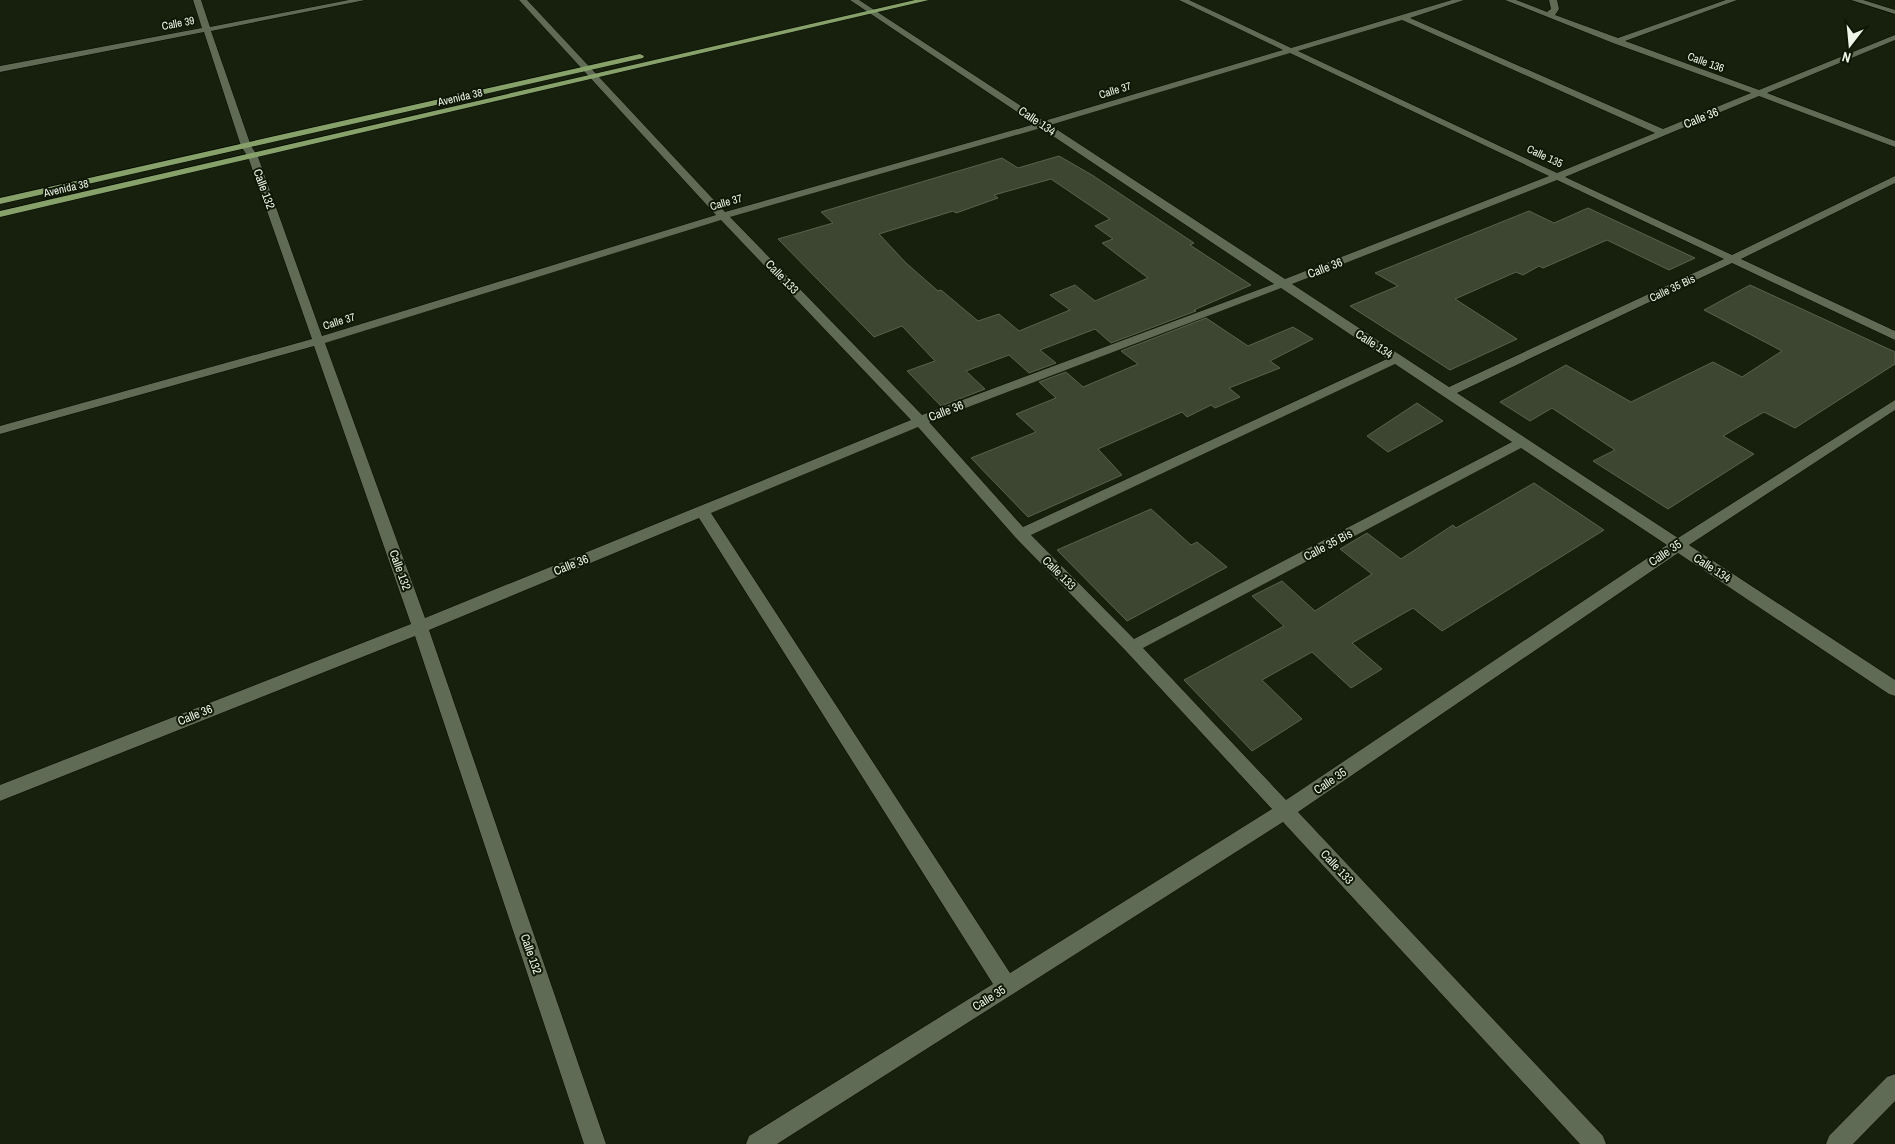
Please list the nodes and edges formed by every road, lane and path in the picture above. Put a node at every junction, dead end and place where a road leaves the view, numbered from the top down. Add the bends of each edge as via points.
1 (196, 0) edge
2 (361, 0) edge
3 (523, 0) edge
4 (891, 0) edge
5 (925, 0) edge
6 (1183, 0) edge
7 (1460, 0) edge
8 (1509, 0) edge
9 (1553, 0) edge
10 (1733, 0) edge
11 (1855, 0) edge
12 (863, 6) edge
13 (1895, 12) edge
14 (1547, 14) junction
15 (1402, 17) junction
16 (207, 29) junction
17 (1895, 37) edge
18 (1616, 41) junction
19 (1290, 50) junction
20 (0, 69) edge
21 (590, 72) junction
22 (1759, 94) junction
23 (1042, 125) junction
24 (1664, 133) junction
25 (1895, 144) edge
26 (250, 152) junction
27 (1558, 176) junction
28 (1895, 179) edge
29 (0, 201) edge
30 (0, 214) edge
31 (723, 216) junction
32 (1733, 259) junction
33 (1283, 284) junction
34 (1895, 336) edge
35 (318, 341) junction
36 (1397, 359) junction
37 (1447, 393) junction
38 (1895, 404) edge
39 (920, 421) junction
40 (0, 430) edge
41 (1523, 442) junction
42 (702, 511) junction
43 (1021, 534) junction
44 (1678, 545) junction
45 (420, 627) junction
46 (1132, 647) junction
47 (1895, 688) edge
48 (0, 792) edge
49 (1285, 811) junction
50 (1007, 986) junction
51 (1895, 1085) edge
52 (595, 1144) edge
53 (757, 1144) edge
54 (1595, 1144) edge
55 (1837, 1144) edge

1 - 16 street, Calle 132
2 - 16 street, Calle 39
3 - 21 street, Calle 133
4 - 12 main road, Avenida 38
5 - 12 main road, Avenida 38
6 - 19 street, Calle 135
7 - 15 street, Calle 37
8 - 14 street, Calle 136
9 - 14 street via 1555,9
10 - 18 street
11 - 13 street
12 - 21 main road, Avenida 38
12 - 23 street, Calle 134
14 - 18 street, Calle 136
15 - 19 street, Calle 37
15 - 24 street
16 - 20 street, Calle 39
16 - 26 street, Calle 132
17 - 22 street, Calle 36
18 - 22 street, Calle 136
19 - 23 street, Calle 37
19 - 27 street, Calle 135
21 - 26 main road, Avenida 38
21 - 31 street, Calle 133
22 - 24 street, Calle 36
22 - 25 street, Calle 136
23 - 31 street, Calle 37
23 - 33 street, Calle 134
24 - 27 street, Calle 36
26 - 29 main road, Avenida 38
26 - 30 main road, Avenida 38
26 - 35 street, Calle 132
27 - 32 street, Calle 135
27 - 33 street, Calle 36
28 - 32 street, Calle 35 Bis
31 - 35 street, Calle 37
31 - 39 street, Calle 133
32 - 34 street, Calle 135
32 - 37 street, Calle 35 Bis
33 - 36 street, Calle 134
33 - 39 street, Calle 36
35 - 40 street, Calle 37
35 - 45 street, Calle 132
36 - 37 street, Calle 134
36 - 43 street
37 - 41 street, Calle 134
38 - 44 street, Calle 35
39 - 42 street, Calle 36
39 - 43 street, Calle 133
41 - 44 street, Calle 134
41 - 46 street, Calle 35 Bis
42 - 45 street, Calle 36
42 - 50 street
43 - 46 street, Calle 133
44 - 47 street, Calle 134
44 - 49 street, Calle 35
45 - 48 street, Calle 36
45 - 52 street, Calle 132
46 - 49 street, Calle 133
49 - 50 street, Calle 35
49 - 54 street, Calle 133
50 - 53 street, Calle 35
51 - 55 street

